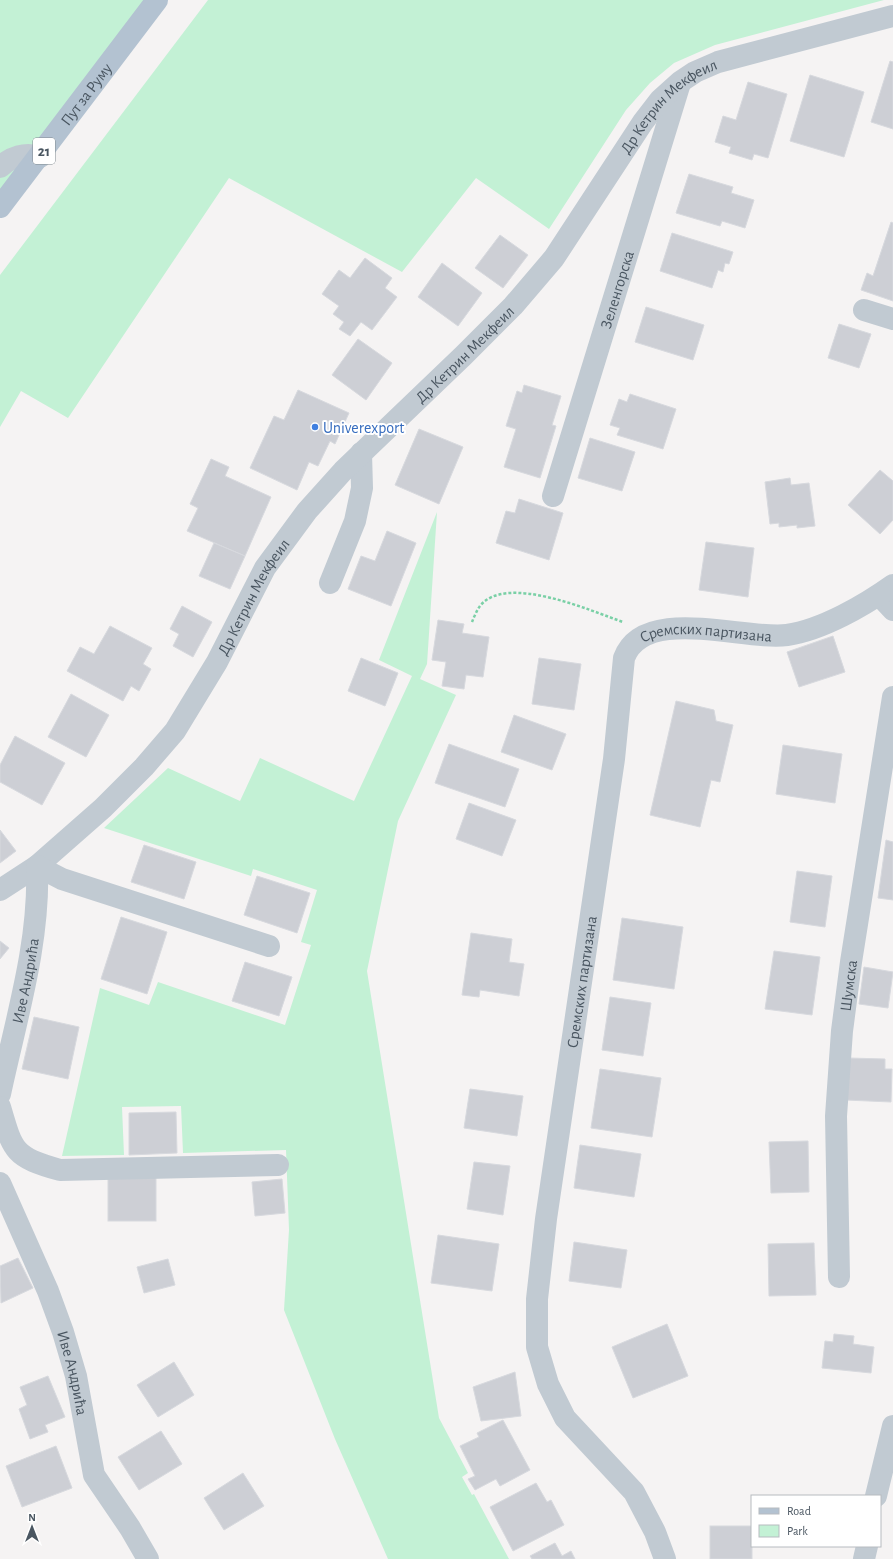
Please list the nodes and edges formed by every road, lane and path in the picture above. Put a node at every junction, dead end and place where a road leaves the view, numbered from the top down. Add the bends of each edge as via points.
1 (157, 0) edge
2 (893, 16) edge
3 (680, 82) junction
4 (40, 157) junction
5 (0, 167) edge
6 (0, 207) edge
7 (864, 310) dead end
8 (893, 319) edge
9 (361, 453) junction
10 (553, 496) dead end
11 (330, 583) dead end
12 (888, 597) edge
13 (472, 622) dead end
14 (656, 632) junction
15 (893, 697) edge
16 (37, 866) junction
17 (0, 890) edge
18 (269, 946) dead end
19 (0, 1094) edge
20 (0, 1107) edge
21 (278, 1165) dead end
22 (0, 1183) edge
23 (840, 1277) dead end
24 (893, 1426) edge
25 (876, 1495) edge
26 (867, 1547) edge
27 (148, 1559) edge
28 (665, 1559) edge
29 (864, 1559) edge

1 - 4 main road, Пут за Руму / 21
2 - 3 street, Др Кетрин Мекфеил via 718,62
3 - 9 street, Др Кетрин Мекфеил via 660,100 643,122 554,258 463,356
3 - 10 street, Зеленгорска
4 - 5 street via 25,155 13,158
4 - 6 main road, Пут за Руму / 21
7 - 8 street
9 - 11 street via 362,488 355,521
9 - 16 street, Др Кетрин Мекфеил via 307,511 265,568 217,662 175,731 103,808
12 - 14 street, Сремских партизана via 808,630 788,635 767,636 693,627
13 - 14 path via 480,606 500,594 536,594
14 - 28 street, Сремских партизана via 632,644 623,665 614,759 546,1219 537,1298 537,1347 548,1384 565,1418 634,1492 655,1532
15 - 23 street, Шумска via 842,1031 836,1116
16 - 17 street, Др Кетрин Мекфеил
16 - 18 street via 62,879
16 - 19 street, Иве Андрића via 37,913 33,940
20 - 21 street via 8,1137 15,1149 32,1162 60,1170
22 - 27 street, Иве Андрића via 64,1332 76,1376 94,1475
24 - 25 street
26 - 29 street

